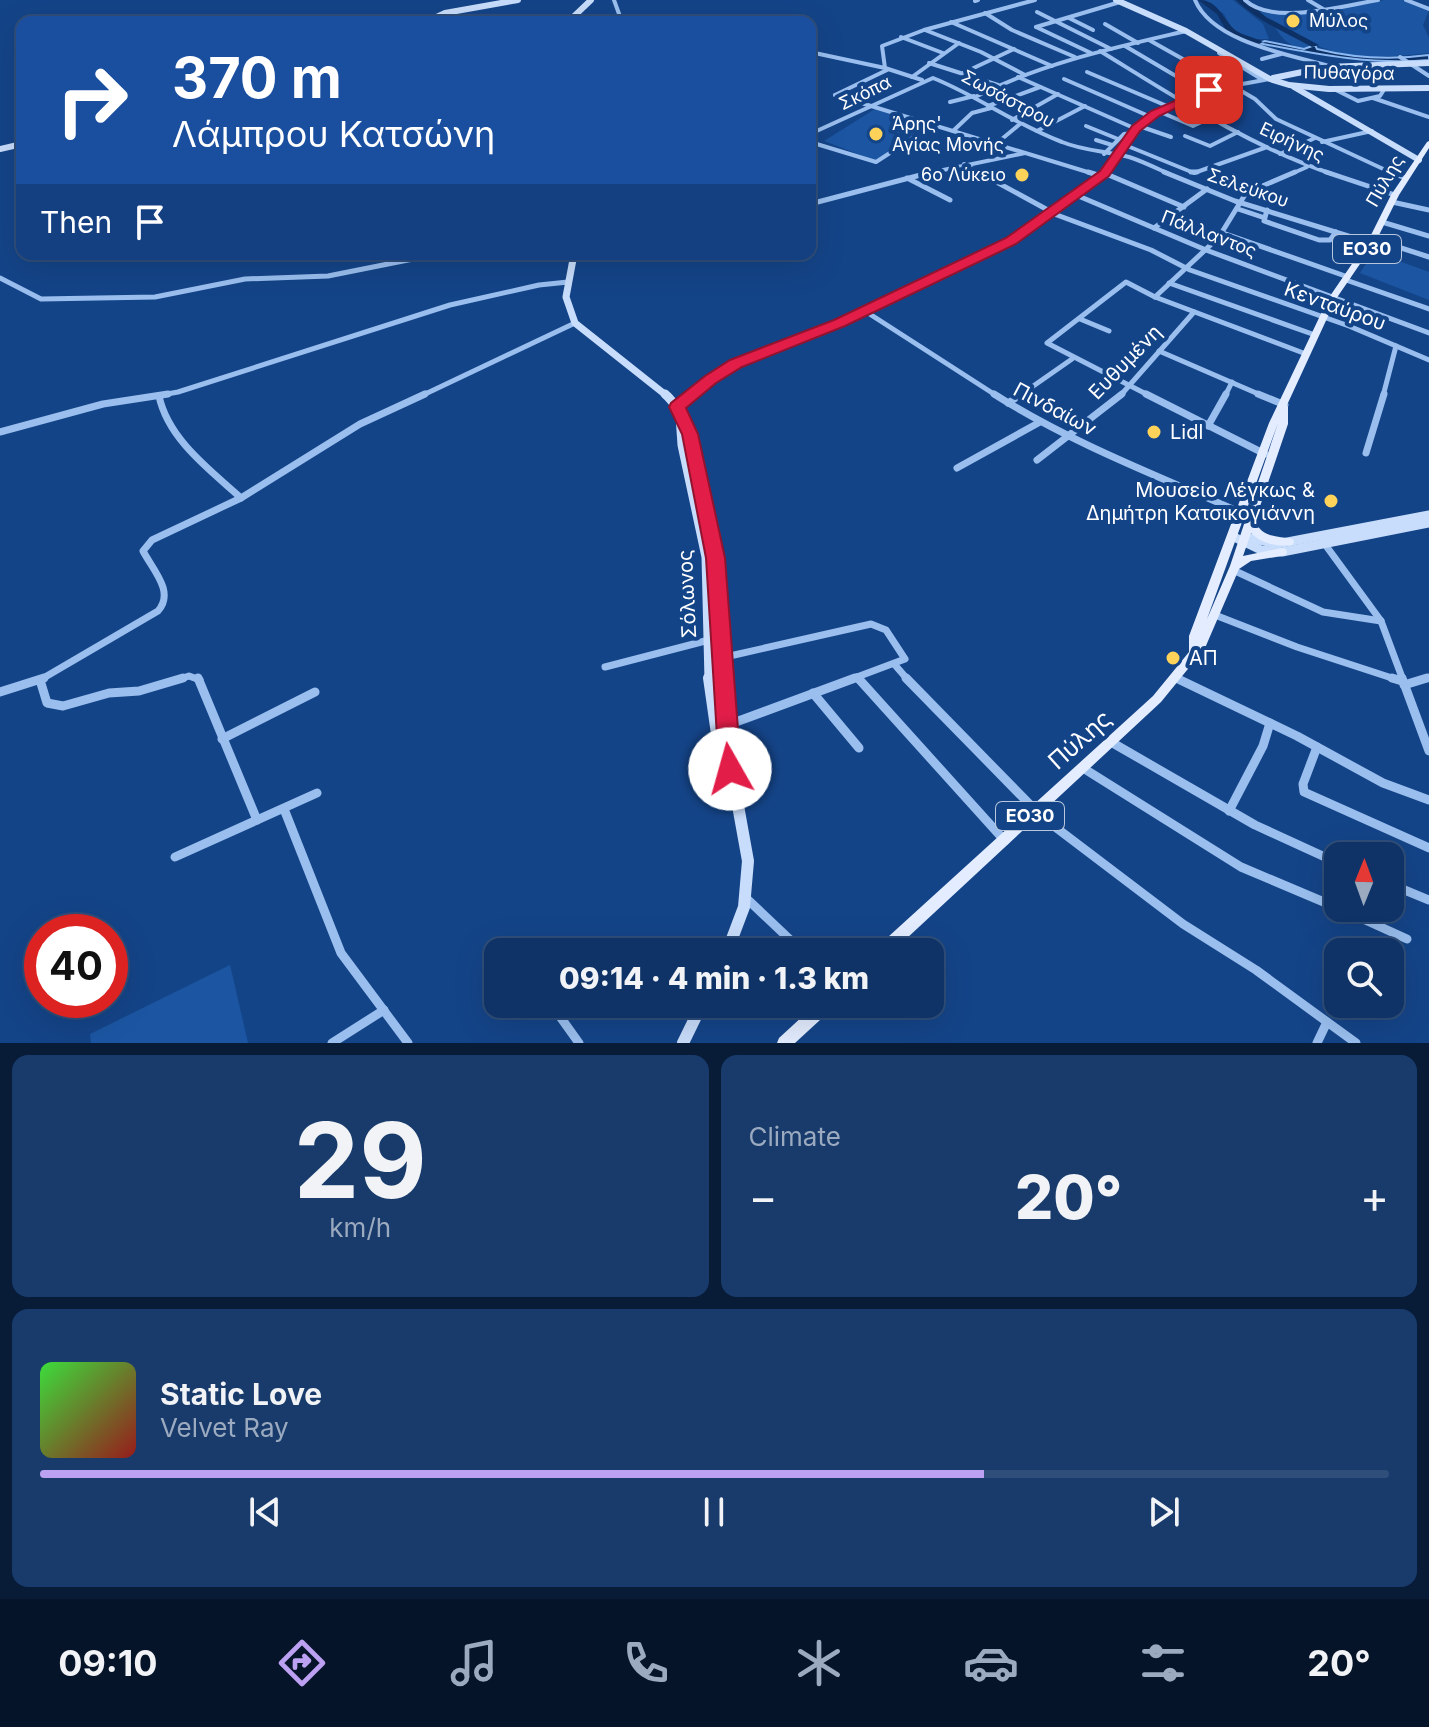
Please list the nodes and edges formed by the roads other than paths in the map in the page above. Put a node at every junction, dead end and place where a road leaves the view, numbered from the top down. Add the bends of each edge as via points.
1 (518, 0) edge
2 (591, 0) edge
3 (1035, 0) edge
4 (1195, 0) edge
5 (1245, 0) edge
6 (1308, 0) edge
7 (1378, 0) edge
8 (1406, 0) edge
9 (1118, 1) edge
10 (1026, 2) edge
11 (1323, 9) junction
12 (1429, 9) edge
13 (1037, 12) dead end
14 (985, 13) junction
15 (440, 16) edge
16 (574, 16) edge
17 (1069, 18) junction
18 (1058, 21) junction
19 (951, 22) junction
20 (1105, 24) dead end
21 (924, 30) junction
22 (1093, 30) dead end
23 (1186, 31) junction
24 (901, 37) junction
25 (1149, 40) junction
26 (959, 43) junction
27 (1139, 43) junction
28 (1125, 46) junction
29 (1014, 49) junction
30 (1111, 49) junction
31 (1100, 51) junction
32 (816, 53) edge
33 (943, 53) junction
34 (1091, 53) junction
35 (1283, 54) junction
36 (1075, 57) junction
37 (1400, 57) dead end
38 (993, 59) junction
39 (1262, 59) dead end
40 (929, 63) junction
41 (1429, 63) edge
42 (1410, 64) junction
43 (1052, 66) junction
44 (1333, 67) junction
45 (887, 69) junction
46 (1087, 72) dead end
47 (963, 73) junction
48 (1025, 75) junction
49 (1429, 76) edge
50 (912, 77) junction
51 (1018, 77) junction
52 (931, 78) joint
53 (1064, 79) dead end
54 (1267, 79) junction
55 (922, 80) junction
56 (1287, 84) junction
57 (998, 85) junction
58 (1230, 85) junction
59 (1040, 87) junction
60 (1385, 88) junction
61 (1429, 88) edge
62 (1334, 89) junction
63 (1203, 92) junction
64 (1058, 94) junction
65 (975, 96) junction
66 (1373, 98) junction
67 (1180, 101) junction
68 (950, 102) dead end
69 (873, 106) junction
70 (1085, 106) junction
71 (1167, 106) junction
72 (990, 107) junction
73 (1158, 111) junction
74 (1151, 117) junction
75 (1429, 117) edge
76 (1210, 118) junction
77 (1012, 120) junction
78 (1020, 124) junction
79 (933, 125) junction
80 (1086, 126) dead end
81 (1136, 129) junction
82 (816, 131) edge
83 (953, 131) junction
84 (1037, 131) junction
85 (1372, 131) junction
86 (1238, 132) junction
87 (1185, 136) dead end
88 (1171, 137) dead end
89 (1315, 138) junction
90 (1118, 139) junction
91 (1096, 140) dead end
92 (1322, 142) junction
93 (997, 143) junction
94 (1429, 143) edge
95 (816, 144) edge
96 (1112, 145) junction
97 (1125, 145) junction
98 (1267, 147) junction
99 (1027, 152) junction
100 (1104, 154) junction
101 (1280, 154) junction
102 (1118, 155) junction
103 (1419, 160) junction
104 (964, 164) junction
105 (1307, 167) junction
106 (1103, 174) junction
107 (907, 178) junction
108 (1406, 178) junction
109 (1207, 189) junction
110 (1076, 195) junction
111 (1394, 198) junction
112 (950, 200) dead end
113 (816, 202) edge
114 (1239, 206) junction
115 (1184, 207) junction
116 (1267, 210) junction
117 (1429, 210) edge
118 (1053, 213) junction
119 (1262, 217) junction
120 (1382, 222) junction
121 (1154, 228) junction
122 (1336, 232) junction
123 (1223, 233) junction
124 (1429, 236) edge
125 (1372, 241) junction
126 (1206, 250) junction
127 (1429, 257) edge
128 (408, 260) edge
129 (573, 260) edge
130 (1185, 267) junction
131 (0, 278) edge
132 (1347, 279) junction
133 (568, 282) junction
134 (1169, 283) junction
135 (1155, 297) junction
136 (1333, 297) junction
137 (1429, 309) edge
138 (865, 311) junction
139 (1194, 312) junction
140 (1277, 312) junction
141 (1236, 317) junction
142 (1323, 318) junction
143 (1080, 319) junction
144 (575, 323) junction
145 (1109, 331) dead end
146 (1429, 333) edge
147 (1315, 335) junction
148 (1396, 346) junction
149 (1159, 351) junction
150 (1306, 354) junction
151 (1072, 359) junction
152 (1429, 360) edge
153 (1232, 382) junction
154 (1129, 387) junction
155 (159, 396) junction
156 (1008, 403) junction
157 (1285, 406) junction
158 (678, 412) junction
159 (1040, 422) junction
160 (1208, 426) junction
161 (0, 432) edge
162 (1068, 436) junction
163 (1366, 453) dead end
164 (1267, 455) junction
165 (1037, 460) dead end
166 (957, 468) dead end
167 (241, 498) junction
168 (1429, 515) edge
169 (1247, 517) junction
170 (1429, 523) edge
171 (1239, 537) junction
172 (1289, 542) junction
173 (1324, 543) junction
174 (1282, 552) junction
175 (1234, 568) junction
176 (1215, 615) junction
177 (1381, 621) junction
178 (709, 640) junction
179 (1194, 651) junction
180 (721, 658) junction
181 (895, 665) junction
182 (605, 667) dead end
183 (870, 673) junction
184 (857, 677) junction
185 (1429, 677) edge
186 (1176, 678) junction
187 (40, 680) junction
188 (1403, 683) junction
189 (866, 687) junction
190 (0, 692) edge
191 (315, 692) dead end
192 (813, 693) junction
193 (1270, 723) junction
194 (725, 726) junction
195 (1425, 734) edge
196 (222, 739) junction
197 (1111, 742) junction
198 (1317, 747) junction
199 (859, 748) dead end
200 (1429, 751) edge
201 (1083, 768) junction
202 (730, 769) junction
203 (317, 793) dead end
204 (1429, 800) edge
205 (284, 809) junction
206 (1036, 811) junction
207 (1229, 811) junction
208 (257, 820) junction
209 (1005, 841) junction
210 (1429, 848) edge
211 (1324, 856) edge
212 (175, 857) dead end
213 (1404, 890) edge
214 (746, 898) junction
215 (1429, 900) edge
216 (1324, 902) edge
217 (1369, 922) edge
218 (732, 938) edge
219 (789, 938) edge
220 (898, 938) edge
221 (1407, 939) dead end
222 (384, 1010) junction
223 (561, 1018) edge
224 (695, 1018) edge
225 (812, 1018) edge
226 (1327, 1022) junction
227 (332, 1043) edge
228 (408, 1043) edge
229 (579, 1043) edge
230 (683, 1043) edge
231 (784, 1043) edge
232 (1317, 1043) edge
233 (1356, 1043) edge

1 - 15 street
2 - 16 street
3 - 10 street
4 - 35 street via 1199,11 1229,34
5 - 11 street via 1270,13
6 - 11 street
7 - 11 street
8 - 12 street
9 - 17 street
9 - 23 street, Πυθαγόρα
10 - 14 street
13 - 18 street
14 - 19 street
14 - 36 street
17 - 18 street
17 - 22 street
18 - 30 street
18 - 34 street via 1036,27
19 - 21 street
19 - 29 street
20 - 27 street
21 - 24 street
21 - 26 street
23 - 25 street
23 - 54 street, Πυθαγόρα
24 - 33 street
24 - 45 street via 882,46
25 - 27 street
25 - 58 street
26 - 33 street
26 - 38 street
27 - 28 street
28 - 30 street
28 - 63 street
29 - 38 street
29 - 43 street
30 - 31 street
31 - 34 street
31 - 67 street, Ειρήνης
32 - 45 street
33 - 40 street
34 - 36 street
35 - 39 street
35 - 44 street
36 - 43 street
37 - 42 street
38 - 47 street
38 - 48 street
40 - 47 street
40 - 50 street
41 - 42 street
42 - 44 street
42 - 49 street
43 - 48 street
44 - 54 street
45 - 50 street
45 - 69 street via 835,95
46 - 71 street
47 - 57 street
48 - 51 street
50 - 55 street
51 - 57 street
51 - 59 street
52 - 55 street, Σκόπα
52 - 65 street, Σωσάστρου
53 - 74 street
54 - 56 street, Πυθαγόρα
54 - 58 street
55 - 69 street, Σκόπα
56 - 62 street, Πυθαγόρα
56 - 85 street
57 - 65 street
58 - 63 street
58 - 89 street via 1276,119
59 - 64 street
59 - 72 street
60 - 61 street, Πυθαγόρα
60 - 62 street, Πυθαγόρα
60 - 66 street
62 - 66 street via 1356,100
63 - 67 street
64 - 70 street
64 - 77 street
65 - 68 street
65 - 72 street, Σωσάστρου
66 - 75 street
67 - 71 street
67 - 76 street, Ειρήνης
69 - 79 street
69 - 82 street, Σκόπα
70 - 81 street
70 - 84 street
71 - 73 street
72 - 77 street, Σωσάστρου
72 - 83 street via 974,112
73 - 74 street
73 - 76 street via 1193,126
74 - 81 street
76 - 86 street, Ειρήνης
77 - 78 street, Σωσάστρου
78 - 84 street, Σωσάστρου
78 - 93 street
79 - 83 street
79 - 95 street via 876,162
80 - 90 street
81 - 88 street
81 - 90 street
81 - 97 street
83 - 93 street
84 - 100 street, Σωσάστρου
85 - 92 street
85 - 103 street
86 - 87 street via 1210,146
86 - 98 street, Ειρήνης
89 - 92 street
89 - 101 street
90 - 96 street
91 - 96 street
92 - 108 street
93 - 99 street
94 - 103 main road, Πύλης / ΕΟ30
96 - 100 street
97 - 98 street via 1194,173
97 - 102 street
98 - 101 street, Ειρήνης
99 - 104 street
99 - 106 street
100 - 102 street, Σωσάστρου
101 - 105 street, Ειρήνης
102 - 106 street
102 - 109 street, Σελεύκου
103 - 108 main road, Πύλης / ΕΟ30
104 - 107 street
104 - 118 street, Κενταύρου
105 - 111 street, Ειρήνης
105 - 114 street via 1246,193
106 - 110 street
106 - 115 street
107 - 112 street
107 - 113 street
108 - 111 main road, Πύλης / ΕΟ30
109 - 114 street, Σελεύκου
109 - 115 street
110 - 118 street
110 - 121 street, Πάλλαντος
111 - 117 street, Ειρήνης
111 - 120 main road, Πύλης / ΕΟ30
114 - 116 street, Σελεύκου
114 - 119 street
114 - 123 street
115 - 121 street
116 - 119 street
116 - 122 street, Σελεύκου
118 - 130 street, Κενταύρου
118 - 138 street via 1003,245
119 - 122 street via 1324,241
120 - 124 street
120 - 125 main road, Πύλης / ΕΟ30
121 - 126 street, Πάλλαντος
122 - 125 street, Σελεύκου
123 - 126 street
123 - 132 street
125 - 127 street, Σελεύκου
125 - 132 main road, Πύλης / ΕΟ30
126 - 130 street
126 - 136 street, Πάλλαντος
128 - 131 street via 328,276 245,279 155,297 41,299
129 - 133 street
130 - 134 street
130 - 140 street, Κενταύρου
132 - 136 main road, Πύλης / ΕΟ30
132 - 137 street
133 - 144 street via 568,309
133 - 155 street via 437,308
134 - 135 street
134 - 141 street
135 - 139 street
135 - 143 street via 1123,283
136 - 142 main road, Πύλης / ΕΟ30
136 - 146 street, Πάλλαντος
138 - 156 street, Πινδαίων
138 - 158 street via 736,364 711,379
139 - 141 street
139 - 149 street, Ευθυμένη
140 - 141 street
140 - 142 street, Κενταύρου
140 - 147 street
141 - 150 street
142 - 147 main road, Πύλης / ΕΟ30
142 - 148 street, Κενταύρου
143 - 145 street
143 - 151 street via 1047,343
144 - 158 street, Σόλωνος via 649,379
144 - 167 street via 360,424
147 - 150 main road, Πύλης / ΕΟ30
148 - 152 street, Κενταύρου
148 - 163 street
149 - 153 street
149 - 154 street, Ευθυμένη
150 - 157 main road, Πύλης / ΕΟ30
151 - 154 street
151 - 156 street
153 - 157 street
153 - 160 street
154 - 160 street
154 - 162 street, Ευθυμένη
155 - 161 street via 103,404
155 - 167 street via 171,426
156 - 159 street, Πινδαίων
157 - 164 main road, Πύλης / ΕΟ30
158 - 178 street, Σόλωνος via 704,535
158 - 180 street, Σόλωνος via 690,434 711,534
159 - 162 street, Πινδαίων
159 - 166 street
160 - 164 street
162 - 165 street, Ευθυμένη
162 - 169 street, Πινδαίων
164 - 169 main road, Πύλης / ΕΟ30
167 - 187 street via 148,543 143,551 166,592 162,607
168 - 172 street
169 - 171 main road, Πύλης / ΕΟ30
169 - 172 main road via 1257,535
170 - 173 street
171 - 172 street
171 - 174 street via 1261,550
171 - 175 main road, Πύλης / ΕΟ30
171 - 179 main road, Πύλης / ΕΟ30 via 1195,636
173 - 174 street
173 - 177 street
174 - 175 main road via 1249,558
175 - 176 main road, Πύλης / ΕΟ30
175 - 177 street via 1327,613
176 - 179 main road, Πύλης / ΕΟ30
176 - 188 street
177 - 188 street
178 - 182 street
178 - 202 street, Σόλωνος via 712,709 720,752
179 - 186 main road, Πύλης / ΕΟ30
180 - 181 street via 871,624 886,630 903,653 905,659
180 - 194 street, Σόλωνος
181 - 183 street
181 - 206 street
183 - 184 street
183 - 189 street
184 - 189 street
184 - 192 street
185 - 188 street
186 - 193 street
186 - 197 main road, Πύλης / ΕΟ30
187 - 190 street
187 - 196 street via 47,703 57,707 194,676 202,682
188 - 195 street
189 - 209 street
191 - 196 street
192 - 194 street
192 - 199 street
193 - 198 street
193 - 207 street
194 - 202 street, Σόλωνος
195 - 200 street
196 - 208 street
197 - 201 main road, Πύλης / ΕΟ30
197 - 207 street
198 - 204 street via 1383,783
198 - 210 street via 1304,792
201 - 206 main road, Πύλης / ΕΟ30
201 - 216 street via 1241,867
202 - 214 street, Σόλωνος via 747,846
203 - 205 street
205 - 208 street
205 - 222 street via 341,953
206 - 209 main road, Πύλης / ΕΟ30
206 - 226 street via 1183,924
207 - 211 street
208 - 212 street
209 - 220 main road, Πύλης / ΕΟ30
213 - 215 street
214 - 218 street, Σόλωνος
214 - 219 street
217 - 221 street
222 - 227 street
222 - 228 street
223 - 229 street
224 - 230 street
225 - 231 main road
226 - 232 street
226 - 233 street

